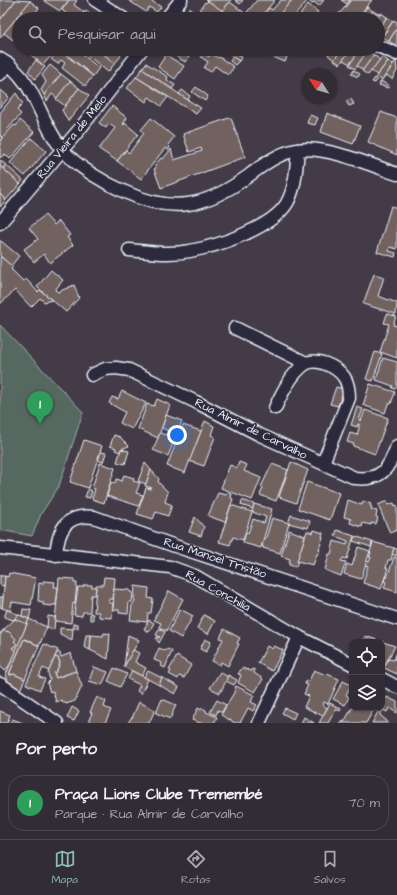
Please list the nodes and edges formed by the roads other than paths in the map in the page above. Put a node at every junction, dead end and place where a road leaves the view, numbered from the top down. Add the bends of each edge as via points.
1 (95, 0) edge
2 (181, 0) edge
3 (113, 12) edge
4 (172, 12) edge
5 (385, 49) edge
6 (397, 54) edge
7 (137, 56) edge
8 (4, 61) edge
9 (0, 74) edge
10 (63, 150) junction
11 (298, 150) junction
12 (397, 174) edge
13 (0, 223) edge
14 (129, 250) dead end
15 (235, 328) dead end
16 (306, 363) junction
17 (92, 376) dead end
18 (275, 408) dead end
19 (397, 446) edge
20 (323, 463) junction
21 (0, 548) edge
22 (56, 555) junction
23 (397, 619) edge
24 (299, 637) junction
25 (349, 662) edge
26 (385, 681) edge
27 (0, 684) edge
28 (397, 687) edge
29 (58, 723) edge
30 (259, 723) edge

1 - 3 street
2 - 4 street
5 - 6 street
7 - 10 street, Rua Vieira de Melo
8 - 9 street
8 - 10 street via 18,72 28,86
10 - 11 street via 81,166 125,192 150,202 173,206 196,203 221,193 269,161
10 - 13 street, Rua Vieira de Melo
11 - 12 street via 346,157
11 - 14 street via 292,191 286,204 278,214 258,227 226,242 190,251 159,253
15 - 16 street
16 - 18 street via 289,382
16 - 20 street via 328,364 344,376 348,386 349,398
17 - 20 street, Rua Almir de Carvalho via 105,369 129,370
19 - 20 street, Rua Almir de Carvalho via 390,464 379,476 371,478 356,478
21 - 22 street, Rua Conchilia
22 - 23 street, Rua Manoel Tristão via 59,533 65,524 83,515 94,517
22 - 24 street, Rua Conchilia via 170,567 195,576
24 - 25 street, Rua Conchilia
24 - 30 street
26 - 28 street
27 - 29 street

